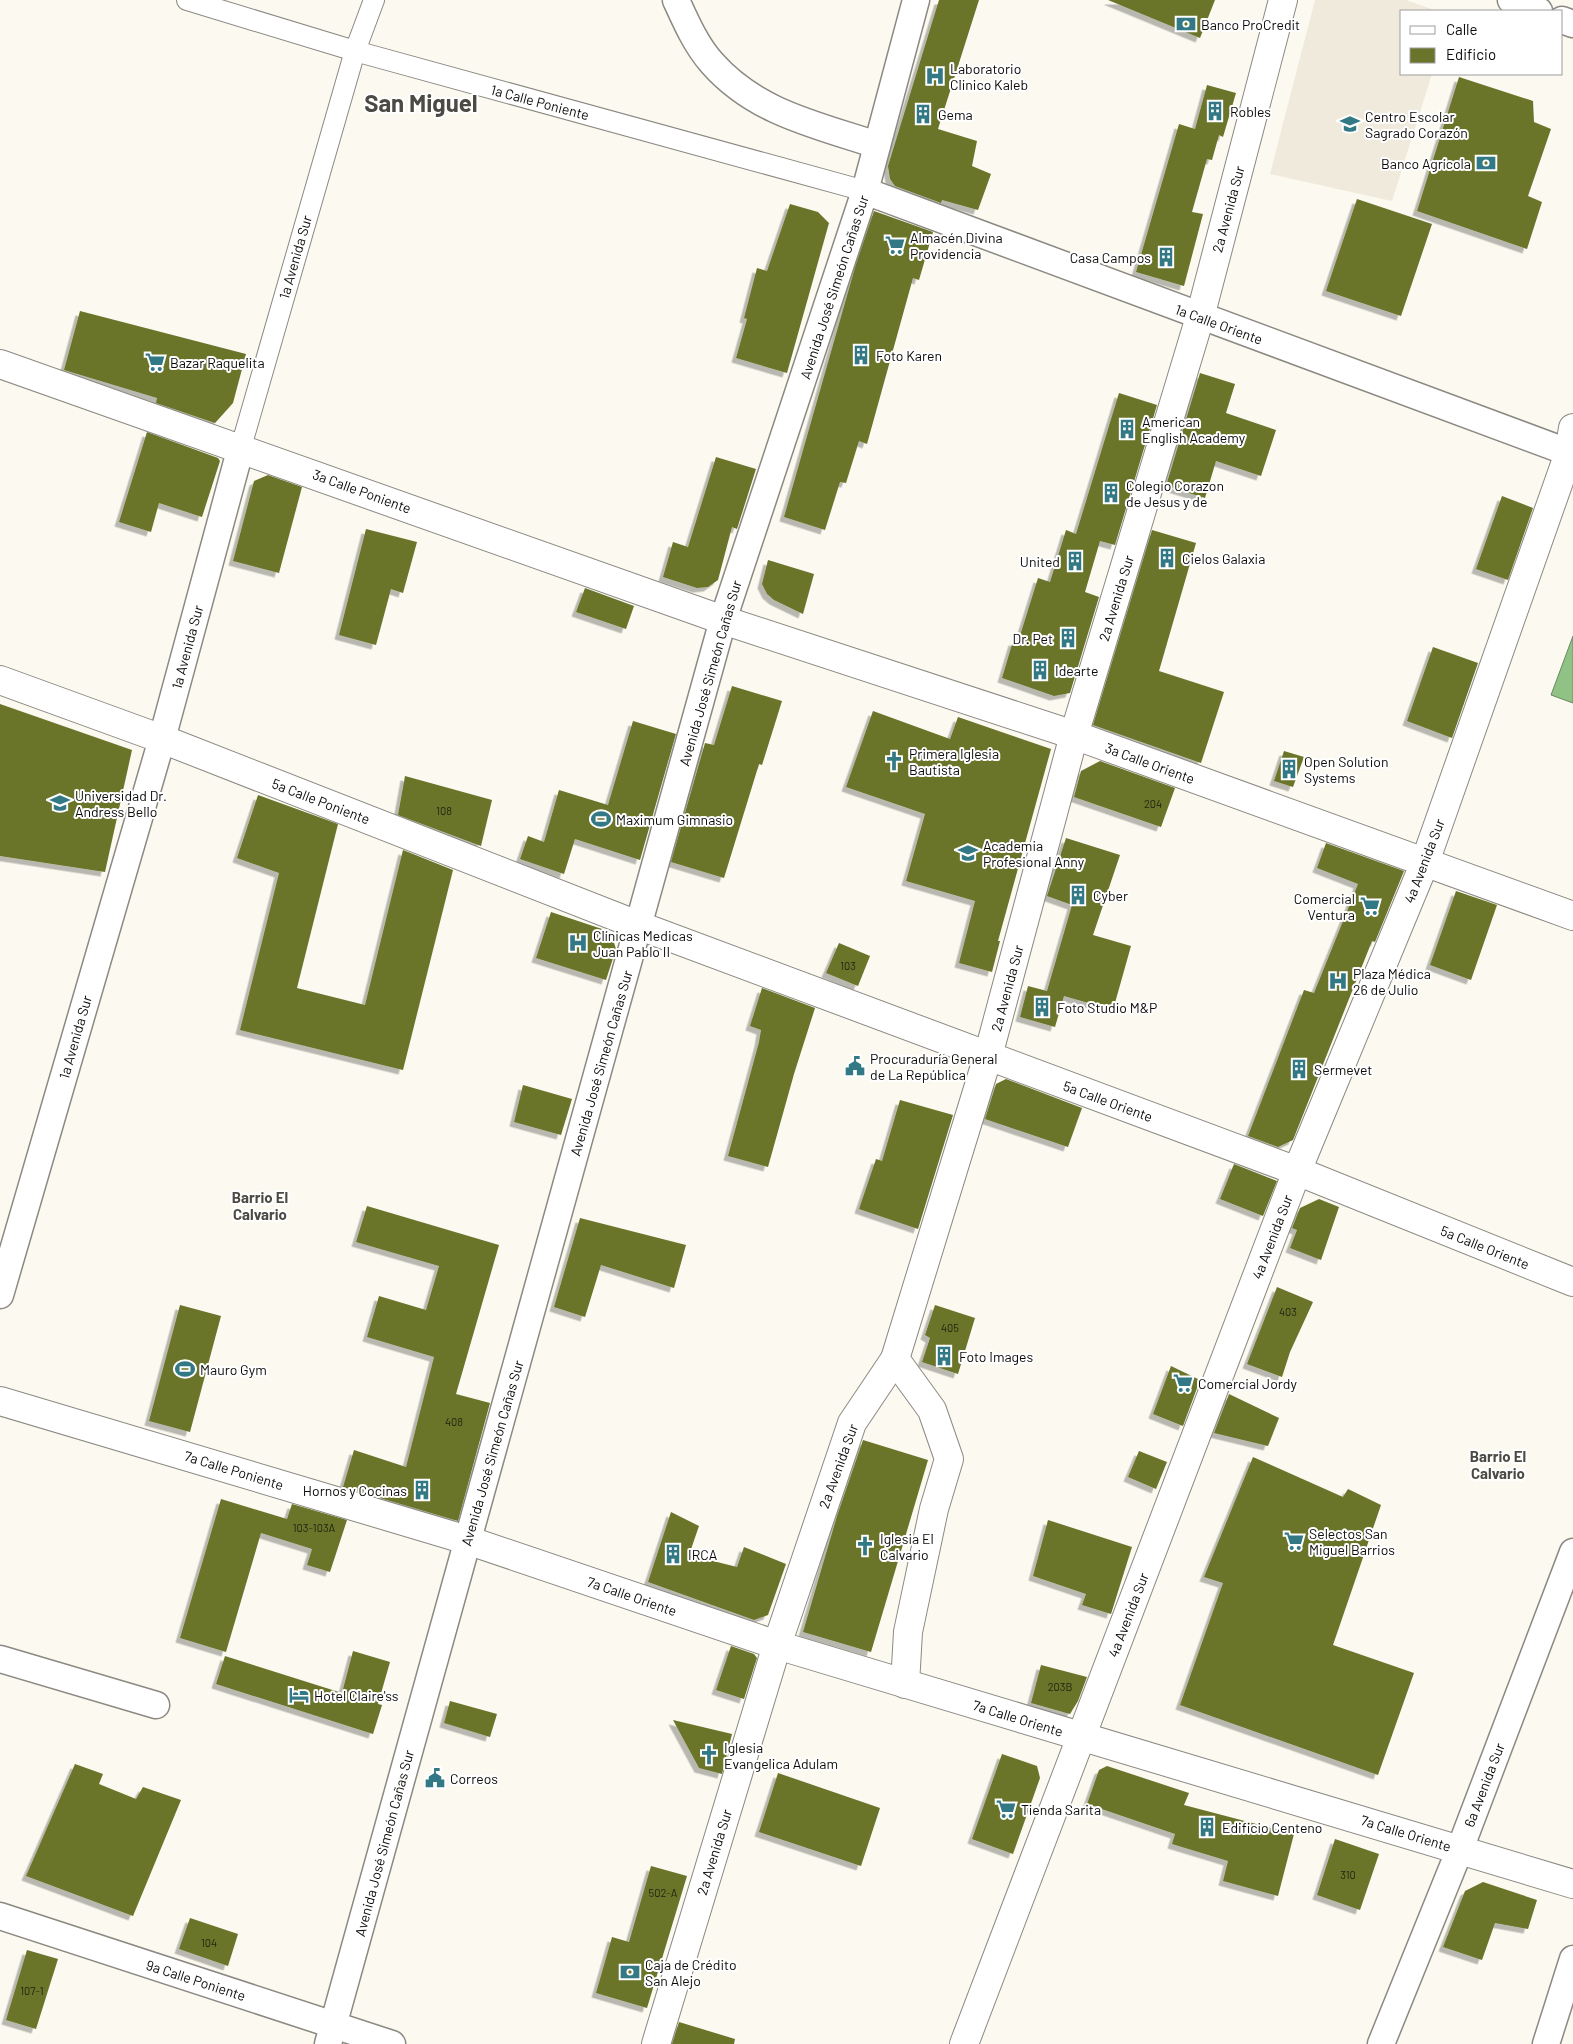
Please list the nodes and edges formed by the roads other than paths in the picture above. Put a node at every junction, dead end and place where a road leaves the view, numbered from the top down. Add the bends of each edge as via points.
1 (187, 0) edge
2 (374, 0) edge
3 (676, 0) edge
4 (916, 0) edge
5 (1283, 0) edge
6 (1510, 0) edge
7 (1536, 10) edge
8 (355, 51) junction
9 (878, 145) junction
10 (866, 191) junction
11 (1200, 317) junction
12 (0, 364) edge
13 (1572, 445) edge
14 (240, 447) junction
15 (723, 620) junction
16 (0, 680) edge
17 (1074, 735) junction
18 (162, 739) junction
19 (1425, 862) junction
20 (1573, 916) edge
21 (640, 926) junction
22 (988, 1056) junction
23 (1297, 1171) junction
24 (1573, 1282) edge
25 (0, 1295) edge
26 (895, 1359) junction
27 (0, 1401) edge
28 (467, 1540) junction
29 (1573, 1552) edge
30 (777, 1645) junction
31 (0, 1659) edge
32 (905, 1684) junction
33 (156, 1705) dead end
34 (1082, 1737) junction
35 (1460, 1849) junction
36 (1573, 1884) edge
37 (0, 1916) edge
38 (1573, 1959) edge
39 (331, 2035) edge
40 (392, 2044) edge
41 (656, 2044) edge
42 (964, 2044) edge
43 (1381, 2044) edge
44 (1546, 2044) edge

1 - 8 street, 1a Calle Poniente
2 - 8 street, 1a Avenida Sur
3 - 9 street via 692,33 712,62 741,90 774,111
4 - 9 street, Avenida José Simeón Cañas Sur
5 - 11 street, 2a Avenida Sur
6 - 7 street
8 - 10 street, 1a Calle Poniente
8 - 14 street, 1a Avenida Sur
9 - 10 street, Avenida José Simeón Cañas Sur
10 - 11 street, 1a Calle Oriente
10 - 15 street, Avenida José Simeón Cañas Sur
11 - 13 street, 1a Calle Oriente
11 - 17 street, 2a Avenida Sur
12 - 14 street, 3a Calle Poniente
13 - 19 street, 4a Avenida Sur
14 - 15 street, 3a Calle Poniente
14 - 18 street, 1a Avenida Sur
15 - 17 street, 3a Calle Oriente
15 - 21 street, Avenida José Simeón Cañas Sur
16 - 18 street, 5a Calle Poniente
17 - 19 street, 3a Calle Oriente
17 - 22 street, 2a Avenida Sur
18 - 21 street, 5a Calle Poniente
18 - 25 street, 1a Avenida Sur
19 - 20 street, 3a Calle Oriente
19 - 23 street, 4a Avenida Sur
21 - 22 street, 5a Calle Oriente
21 - 28 street, Avenida José Simeón Cañas Sur
22 - 23 street, 5a Calle Oriente
22 - 26 street, 2a Avenida Sur
23 - 24 street, 5a Calle Oriente
23 - 34 street, 4a Avenida Sur
26 - 30 street, 2a Avenida Sur via 852,1423
26 - 32 street via 932,1410 949,1459 934,1509 908,1632
27 - 28 street, 7a Calle Poniente
28 - 30 street, 7a Calle Oriente
28 - 39 street, Avenida José Simeón Cañas Sur
29 - 35 street, 6a Avenida Sur
30 - 32 street, 7a Calle Oriente
30 - 41 street, 2a Avenida Sur
31 - 33 street
32 - 34 street, 7a Calle Oriente
34 - 35 street, 7a Calle Oriente
34 - 42 street, 4a Avenida Sur
35 - 36 street, 7a Calle Oriente
35 - 43 street, 6a Avenida Sur
37 - 39 street, 9a Calle Poniente
38 - 44 street
39 - 40 street, 9a Calle Poniente

